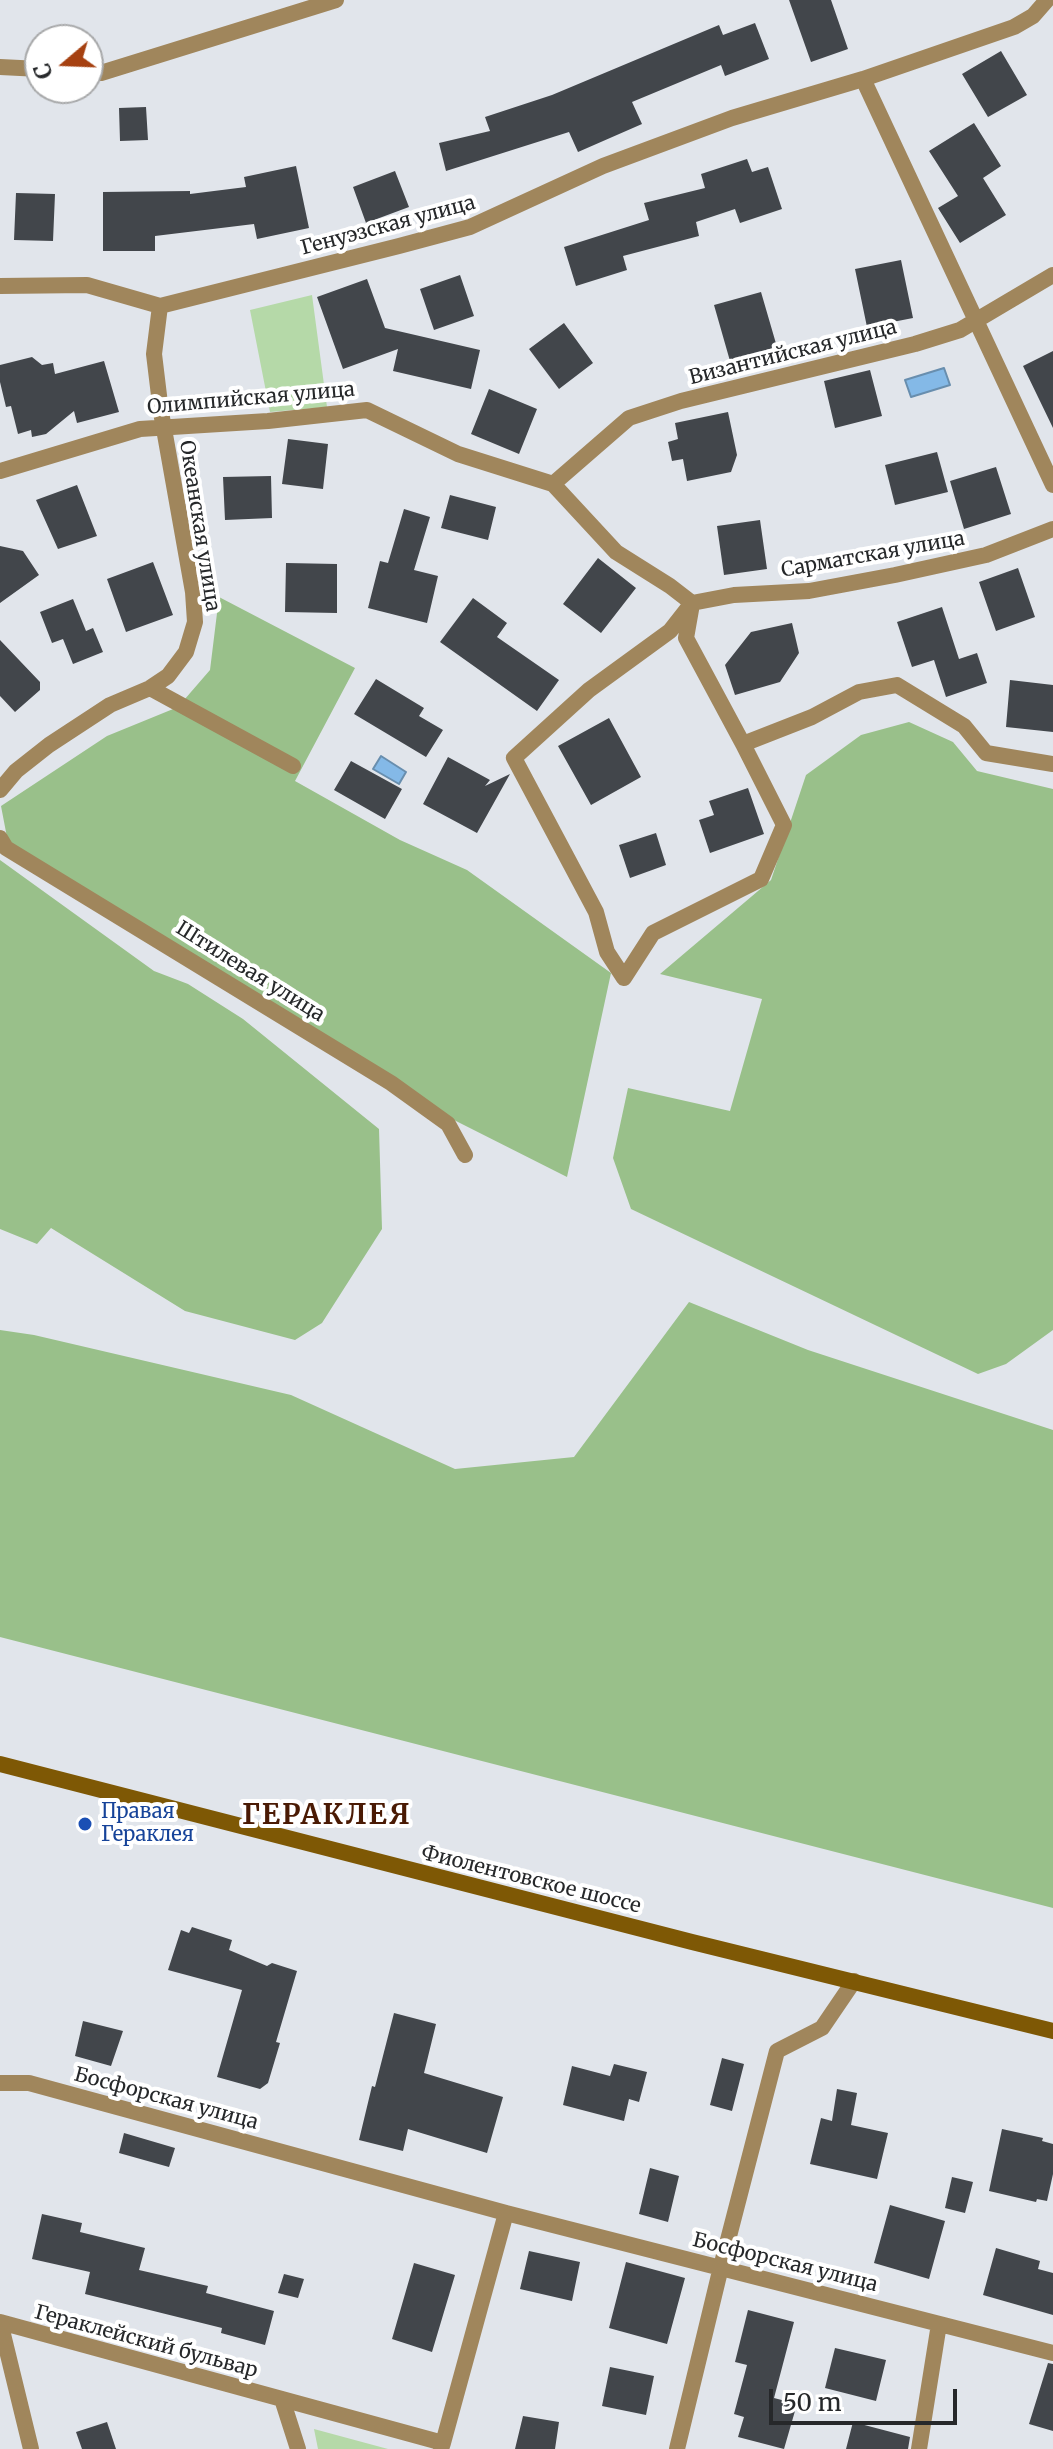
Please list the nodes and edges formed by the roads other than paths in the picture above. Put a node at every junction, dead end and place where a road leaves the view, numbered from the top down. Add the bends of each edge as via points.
1 (336, 0) edge
2 (1047, 0) edge
3 (0, 67) edge
4 (24, 68) edge
5 (104, 72) edge
6 (863, 79) junction
7 (1053, 275) edge
8 (0, 286) edge
9 (160, 306) junction
10 (978, 321) junction
11 (163, 426) junction
12 (0, 471) edge
13 (553, 484) junction
14 (1053, 485) edge
15 (1053, 529) edge
16 (692, 603) junction
17 (150, 688) junction
18 (743, 744) junction
19 (1053, 764) edge
20 (293, 766) dead end
21 (0, 790) edge
22 (0, 838) edge
23 (465, 1155) dead end
24 (0, 1764) edge
25 (854, 1981) junction
26 (1053, 2031) edge
27 (0, 2083) edge
28 (506, 2213) junction
29 (721, 2267) junction
30 (0, 2322) edge
31 (939, 2324) junction
32 (1053, 2353) edge
33 (282, 2399) junction
34 (442, 2446) edge
35 (31, 2449) edge
36 (298, 2449) edge
37 (677, 2449) edge
38 (919, 2449) edge

1 - 5 street
2 - 6 street, Генуэзская улица via 1014,27
3 - 4 street
6 - 9 street, Генуэзская улица via 732,118 603,166 470,227
6 - 10 street
7 - 10 street, Византийская улица
8 - 9 street via 87,285
9 - 11 street, Океанская улица via 154,354
10 - 13 street, Византийская улица via 915,344 629,418
10 - 14 street
11 - 12 street, Олимпийская улица
11 - 13 street, Олимпийская улица via 367,410 458,454
11 - 17 street, Океанская улица via 195,622 186,652 168,676
13 - 16 street, Олимпийская улица via 616,552
15 - 16 street, Сарматская улица via 986,555 895,575 809,591
16 - 18 street via 686,638
16 - 18 street via 670,631 589,690 514,758 596,912 607,952 624,978 653,933 761,879 784,825
17 - 20 street
17 - 21 street, Океанская улица via 110,705 49,745
18 - 19 street via 859,692 897,685 964,726 986,753
22 - 23 street, Штилевая улица via 6,848 391,1083 448,1124
24 - 25 main road, Фиолентовское шоссе
25 - 26 main road, Фиолентовское шоссе
25 - 29 street via 822,2028 777,2051
27 - 28 street, Босфорская улица via 29,2083
28 - 29 street, Босфорская улица
28 - 34 street
29 - 31 street, Босфорская улица
29 - 37 street
30 - 33 street, Гераклейский бульвар
30 - 35 street
31 - 32 street, Босфорская улица
31 - 38 street
33 - 34 street, Гераклейский бульвар
33 - 36 street

